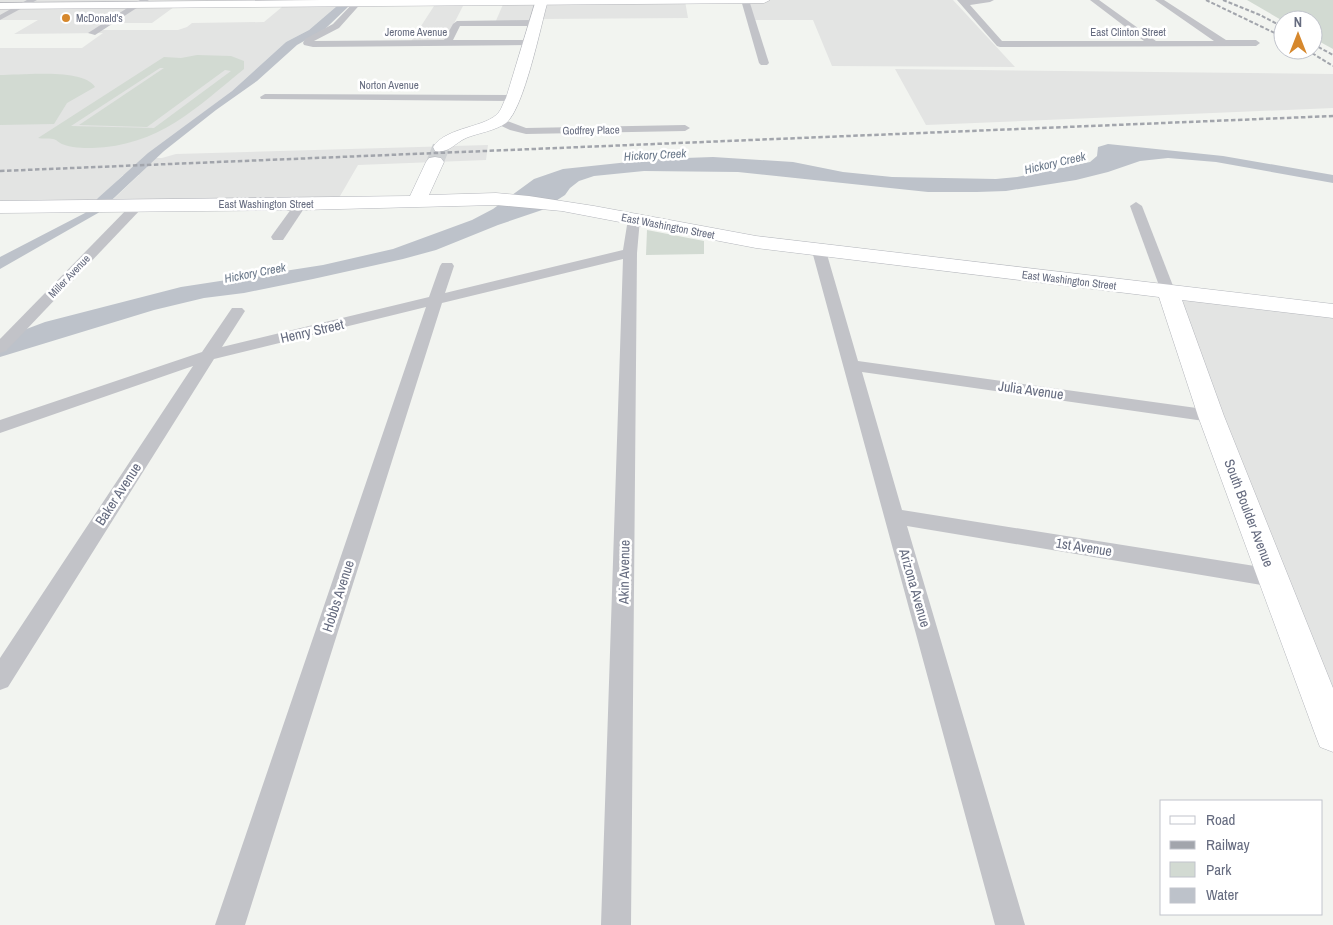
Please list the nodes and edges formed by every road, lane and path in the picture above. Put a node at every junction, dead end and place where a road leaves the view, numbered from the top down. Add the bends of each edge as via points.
1 (745, 0) edge
2 (764, 0) edge
3 (990, 0) edge
4 (1094, 0) edge
5 (1159, 0) edge
6 (542, 1) edge
7 (141, 2) edge
8 (358, 2) edge
9 (962, 2) edge
10 (28, 3) edge
11 (0, 6) edge
12 (0, 18) edge
13 (535, 23) junction
14 (92, 33) dead end
15 (308, 41) joint
16 (528, 42) junction
17 (1224, 42) junction
18 (447, 43) junction
19 (1153, 43) junction
20 (1256, 43) dead end
21 (764, 63) dead end
22 (265, 97) dead end
23 (513, 98) junction
24 (499, 122) junction
25 (685, 128) dead end
26 (416, 201) junction
27 (301, 204) junction
28 (129, 205) junction
29 (1136, 206) dead end
30 (0, 207) edge
31 (634, 219) junction
32 (278, 237) dead end
33 (819, 251) junction
34 (630, 253) junction
35 (447, 266) dead end
36 (1168, 291) junction
37 (434, 302) junction
38 (237, 311) dead end
39 (1333, 311) edge
40 (0, 348) edge
41 (206, 356) junction
42 (852, 364) junction
43 (1211, 416) junction
44 (0, 427) edge
45 (894, 516) junction
46 (1274, 578) junction
47 (0, 679) edge
48 (1333, 734) edge
49 (230, 925) edge
50 (616, 925) edge
51 (1010, 925) edge

1 - 2 street
1 - 6 street
1 - 21 street
3 - 9 street
4 - 19 street
5 - 17 street
6 - 8 street
6 - 13 street
7 - 8 street
7 - 10 street
7 - 14 street
8 - 15 street via 336,26
9 - 19 street, East Clinton Street via 1000,44
10 - 11 street
10 - 12 street
13 - 16 street
13 - 18 street via 456,24
15 - 18 street, Jerome Avenue via 313,44
16 - 18 street, Jerome Avenue
16 - 23 street
17 - 19 street, East Clinton Street
17 - 20 street, East Clinton Street
22 - 23 street, Norton Avenue
23 - 24 street
24 - 25 street, Godfrey Place via 526,131
24 - 26 street via 459,135 438,154
26 - 27 street, East Washington Street
26 - 31 street, East Washington Street via 496,198 567,205
27 - 28 street, East Washington Street
27 - 32 street
28 - 30 street, East Washington Street
28 - 40 street, Miller Avenue
29 - 36 street
31 - 33 street, East Washington Street via 734,239
31 - 34 street, Akin Avenue
33 - 36 street, East Washington Street
33 - 42 street, Arizona Avenue
34 - 37 street, Henry Street
34 - 50 street, Akin Avenue
35 - 37 street, Hobbs Avenue
36 - 39 street, East Washington Street
36 - 43 street, South Boulder Avenue
37 - 41 street, Henry Street
37 - 49 street, Hobbs Avenue
38 - 41 street, Baker Avenue
41 - 44 street, Henry Street
41 - 47 street, Baker Avenue
42 - 43 street, Julia Avenue
42 - 45 street, Arizona Avenue
43 - 46 street, South Boulder Avenue
45 - 46 street, 1st Avenue
45 - 51 street, Arizona Avenue
46 - 48 street, South Boulder Avenue

